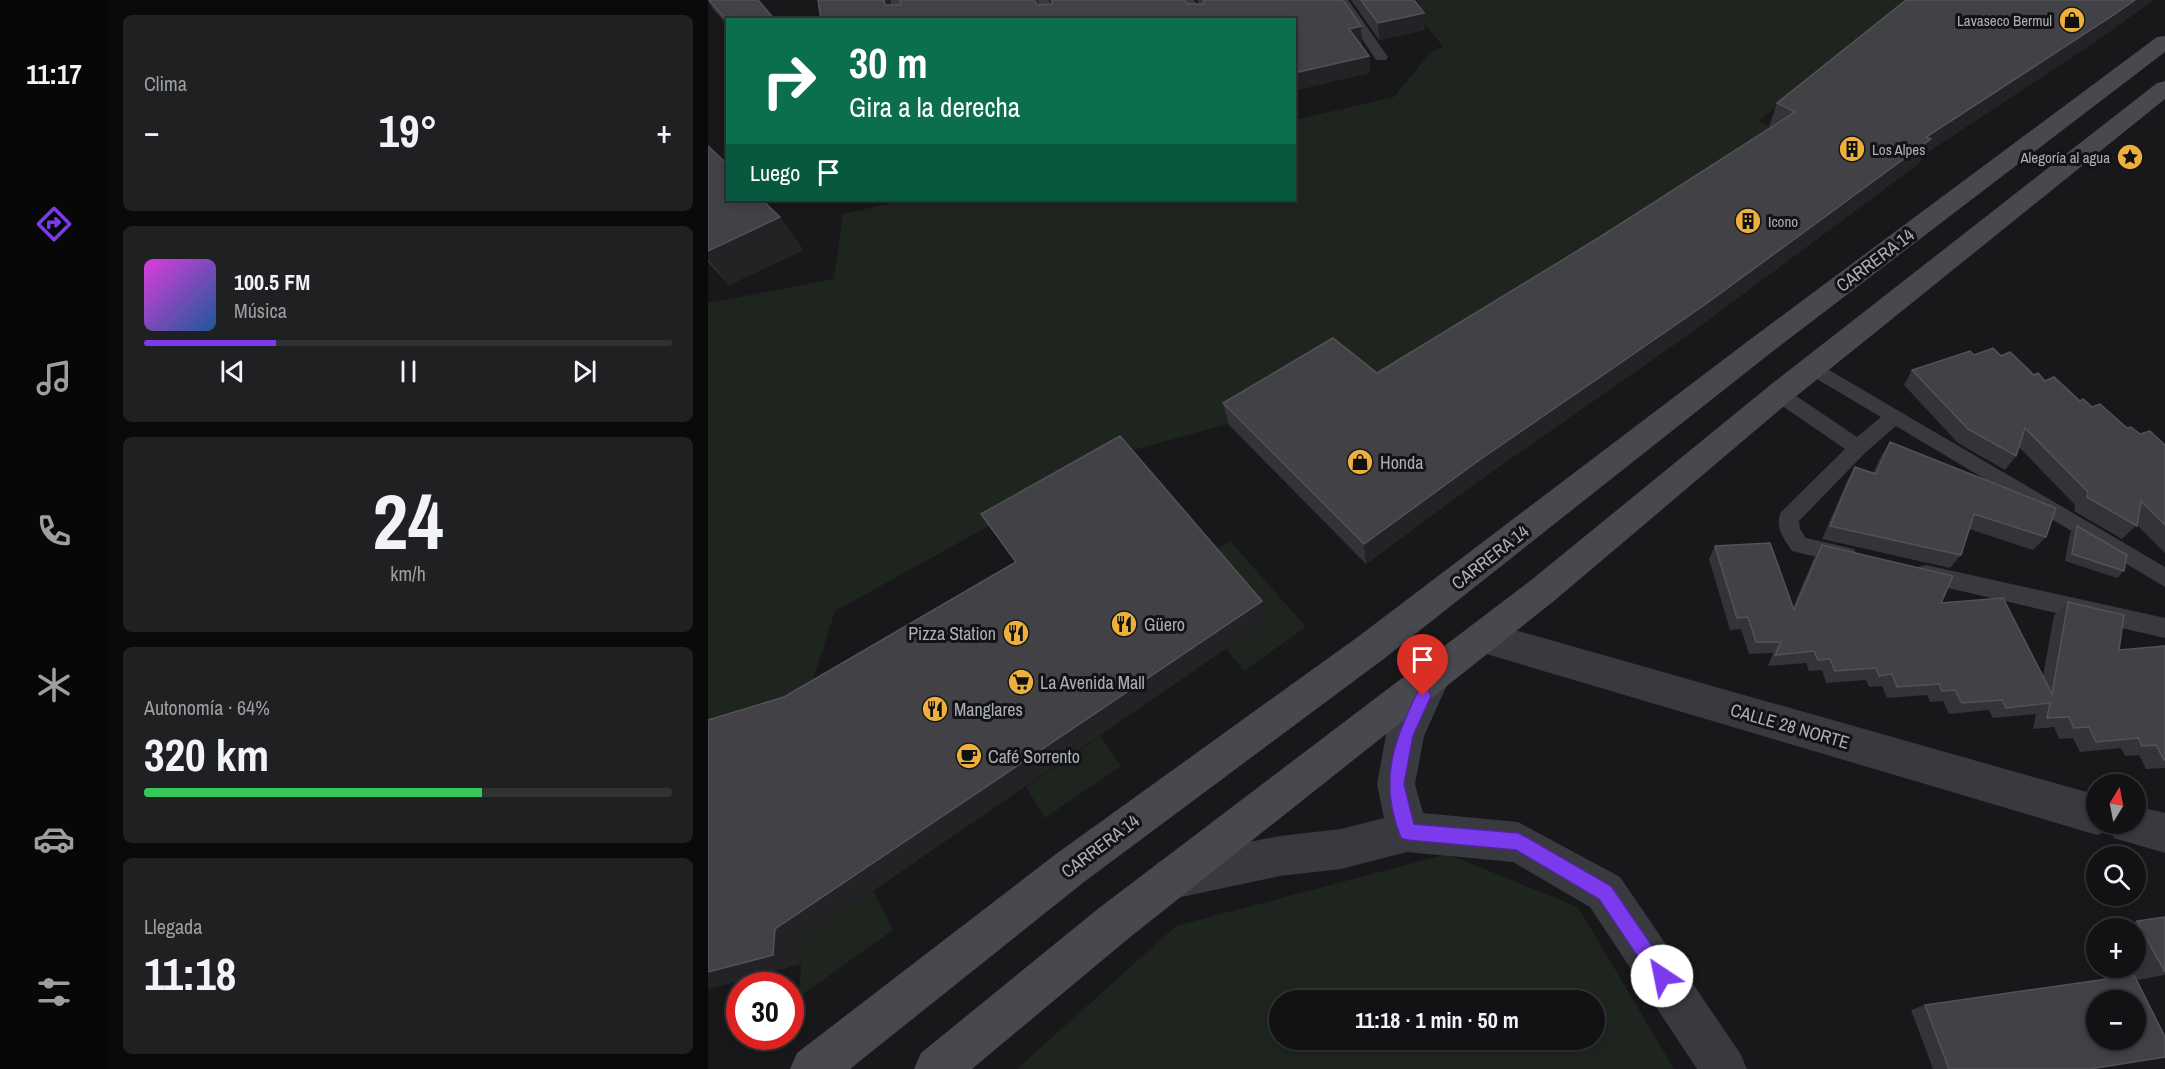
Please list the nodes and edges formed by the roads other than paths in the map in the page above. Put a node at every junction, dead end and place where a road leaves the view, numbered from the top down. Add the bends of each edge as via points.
1 (896, 0) edge
2 (1043, 0) edge
3 (1188, 0) edge
4 (1342, 0) edge
5 (900, 18) edge
6 (1051, 18) edge
7 (1199, 18) edge
8 (2165, 42) edge
9 (1381, 57) dead end
10 (2165, 87) edge
11 (1812, 367) junction
12 (1779, 394) junction
13 (1894, 417) junction
14 (1858, 448) junction
15 (1868, 560) edge
16 (1902, 568) edge
17 (2165, 578) edge
18 (2165, 628) edge
19 (1484, 637) junction
20 (1433, 676) junction
21 (2086, 811) edge
22 (2146, 828) edge
23 (1407, 832) junction
24 (2165, 833) edge
25 (1172, 878) junction
26 (813, 1069) edge
27 (938, 1069) edge
28 (1724, 1069) edge

1 - 5 lane
2 - 6 lane
3 - 7 lane
4 - 9 lane
8 - 26 main road, CARRERA 14 via 1758,348 1372,647 1070,868
10 - 11 main road
11 - 12 main road
11 - 13 lane
12 - 14 lane
12 - 19 main road
13 - 14 lane
13 - 17 lane
14 - 15 lane via 1788,518 1790,531 1799,545
16 - 18 lane
19 - 20 main road
19 - 21 street, CALLE 28 NORTE
20 - 23 street via 1405,735 1396,784
20 - 25 main road
22 - 24 street
23 - 25 street via 1341,849 1280,856
23 - 28 street via 1518,842 1605,892
25 - 27 main road

